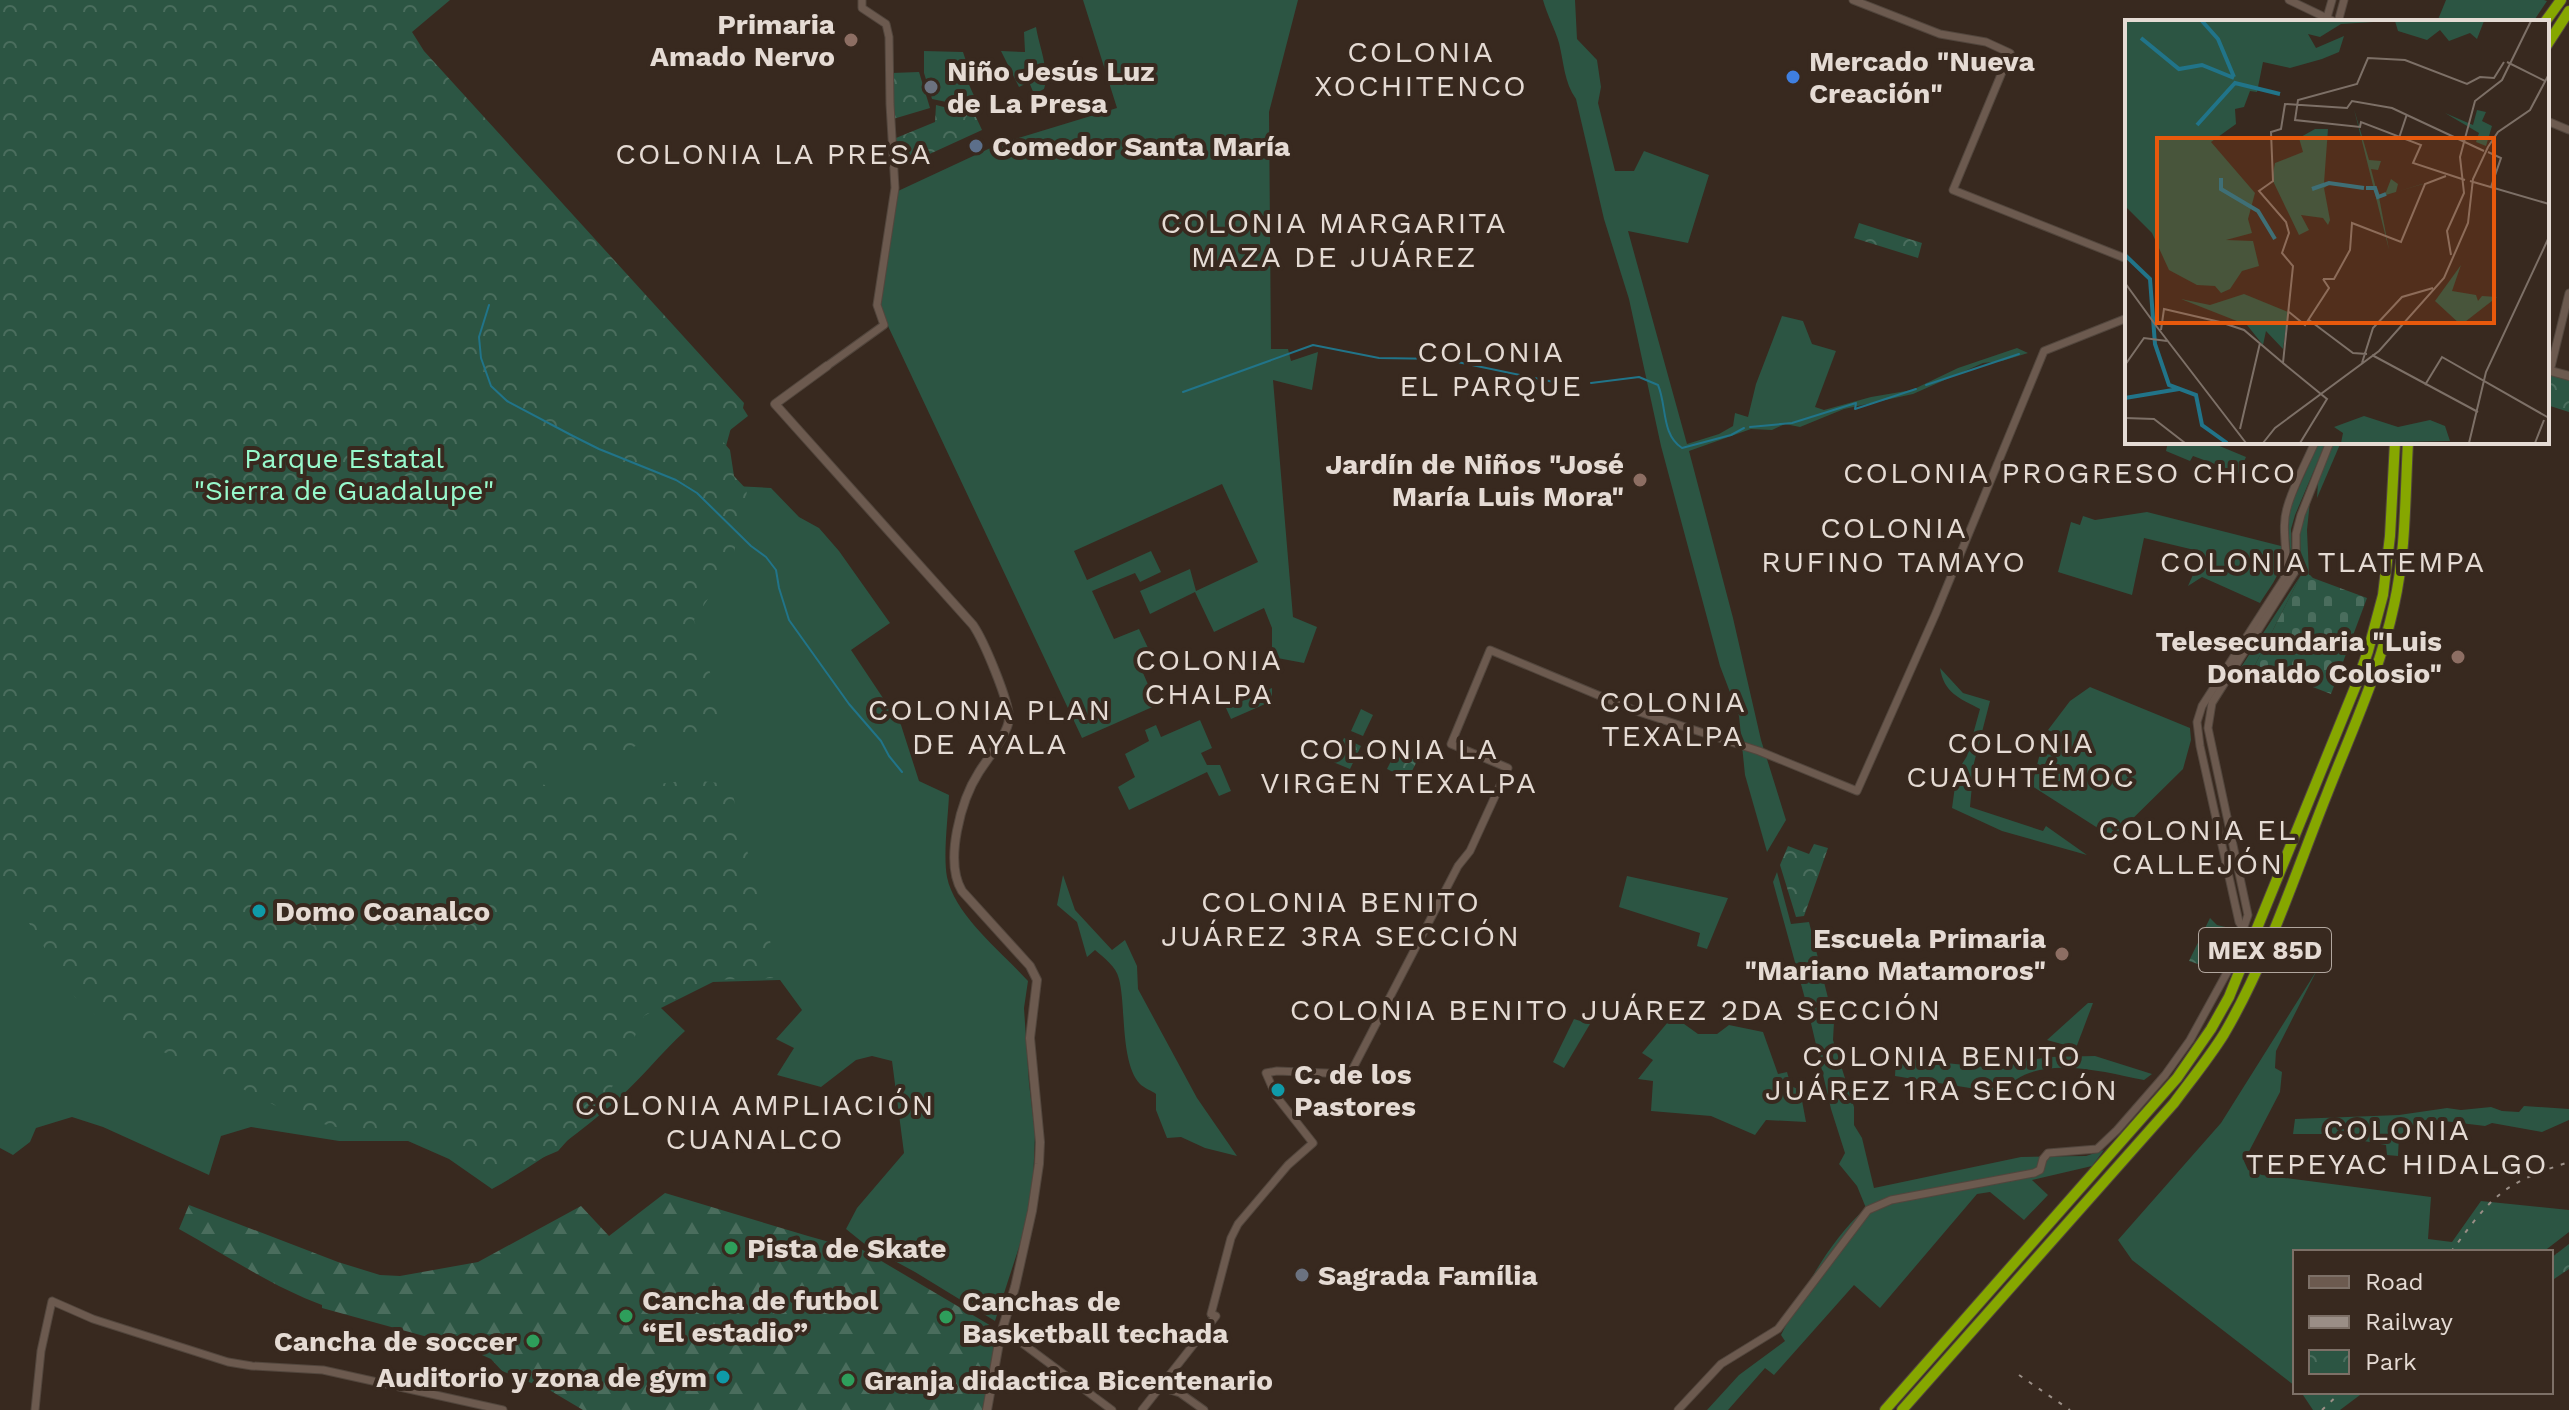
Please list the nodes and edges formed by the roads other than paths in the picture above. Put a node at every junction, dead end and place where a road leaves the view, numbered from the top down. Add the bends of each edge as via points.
1 (1853, 0) edge
2 (2289, 0) edge
3 (2332, 0) edge
4 (2344, 0) edge
5 (2561, 0) edge
6 (862, 4) edge
7 (2569, 11) edge
8 (2329, 20) edge
9 (2331, 20) edge
10 (2332, 20) edge
11 (2546, 20) edge
12 (2549, 42) edge
13 (2549, 122) edge
14 (2569, 130) edge
15 (2125, 258) edge
16 (2569, 293) edge
17 (2125, 319) edge
18 (827, 366) joint
19 (2549, 366) edge
20 (2549, 370) edge
21 (2569, 376) edge
22 (2314, 444) edge
23 (2329, 444) edge
24 (2395, 444) edge
25 (2408, 444) edge
26 (2243, 928) junction
27 (1003, 1329) junction
28 (1161, 1387) junction
29 (35, 1410) edge
30 (503, 1410) edge
31 (987, 1410) edge
32 (1112, 1410) edge
33 (1142, 1410) edge
34 (1204, 1410) edge
35 (1678, 1410) edge
36 (1885, 1410) edge
37 (1902, 1410) edge

1 - 15 street via 1940,34 1986,42 2010,53 1953,190
2 - 8 street
3 - 9 street
4 - 10 street
5 - 11 highway
6 - 18 street via 889,33 895,182 877,305 884,325
7 - 12 highway
13 - 14 street
16 - 19 street
17 - 28 street via 2044,351 1857,791 1759,751 1636,711 1490,650 1451,744 1508,768 1475,842 1350,1074 1266,1073 1276,1096 1313,1143 1241,1220 1231,1238 1213,1315
18 - 27 main road via 775,404 953,601 982,639 1007,708 1009,722 962,806 955,857 959,886 1035,971 1037,980 1030,1038 1039,1164
20 - 21 main road
22 - 26 street via 2287,508 2284,579 2202,706 2197,722
23 - 26 street via 2298,525 2296,570 2210,710 2208,728 2248,915
24 - 36 highway, MEX 85D via 2387,571 2374,633 2244,964 2217,1019 2177,1078
25 - 37 highway, MEX 85D via 2400,569 2386,639 2264,951 2229,1025 2181,1094
26 - 35 street via 2229,969 2190,1040 2097,1149 2047,1154 2034,1173 1872,1207 1778,1329 1721,1364
27 - 31 main road
27 - 32 street
28 - 33 street
28 - 34 street
29 - 30 street via 52,1301 206,1356 252,1366 323,1370

